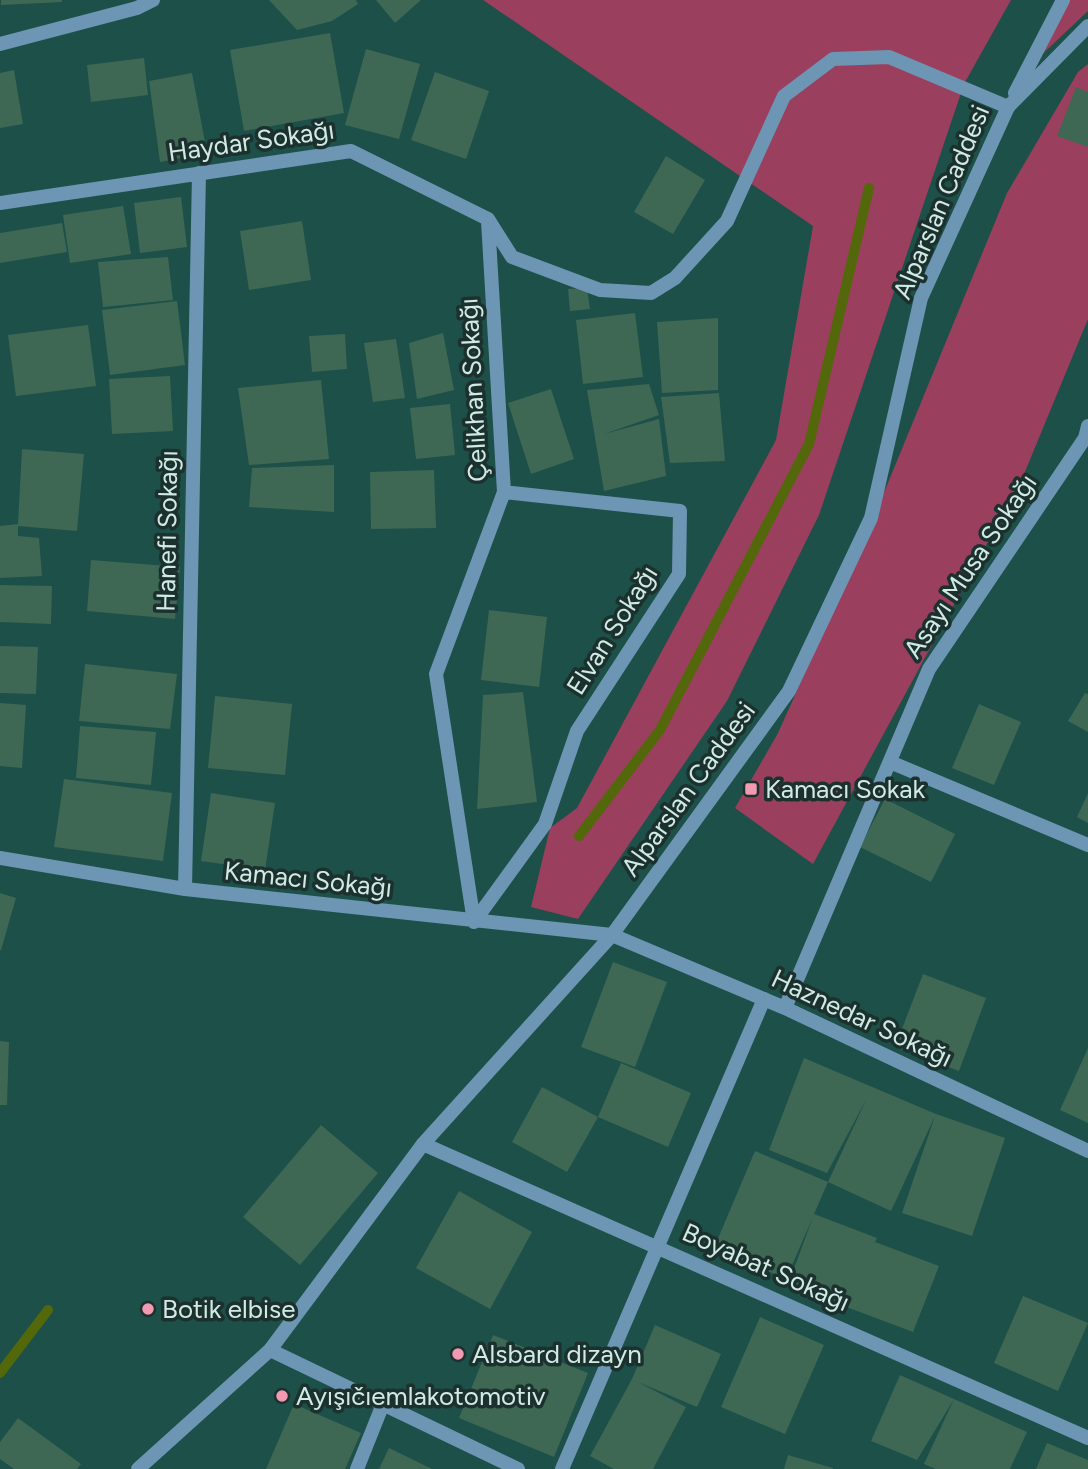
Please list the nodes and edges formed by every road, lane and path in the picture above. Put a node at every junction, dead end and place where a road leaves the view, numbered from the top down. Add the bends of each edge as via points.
1 (153, 0) edge
2 (1063, 0) edge
3 (1088, 26) edge
4 (0, 44) edge
5 (1008, 107) junction
6 (199, 173) junction
7 (0, 203) edge
8 (488, 219) junction
9 (1087, 436) edge
10 (504, 492) junction
11 (890, 762) junction
12 (1088, 845) edge
13 (0, 858) edge
14 (185, 889) junction
15 (474, 922) junction
16 (612, 935) junction
17 (764, 999) junction
18 (786, 1008) junction
19 (423, 1144) junction
20 (1088, 1151) edge
21 (658, 1246) junction
22 (270, 1350) junction
23 (383, 1404) junction
24 (1088, 1438) edge
25 (138, 1469) edge
26 (357, 1469) edge
27 (518, 1469) edge
28 (562, 1469) edge

1 - 4 street
2 - 5 street
3 - 5 street, Alparslan Caddesi
5 - 8 street via 889,57 833,59 784,96 727,221 675,278 651,293 600,290 512,257
5 - 16 street, Alparslan Caddesi via 922,298 871,518 789,691
6 - 7 street, Haydar Sokağı
6 - 8 street, Haydar Sokağı via 351,150
6 - 14 street, Hanefi Sokağı
8 - 10 street, Çelikhan Sokağı
9 - 11 street, Asayı Musa Sokağı via 929,668
10 - 15 street, Çelikhan Sokağı via 436,674
10 - 15 street, Elvan Sokağı via 680,511 679,574 577,731 545,824
11 - 12 street
11 - 18 street, Asayı Musa Sokağı
13 - 14 street, Kamacı Sokağı
14 - 15 street, Kamacı Sokağı
15 - 16 street, Kamacı Sokağı
16 - 17 street, Haznedar Sokağı
16 - 19 street, Alparslan Caddesi
17 - 18 street, Haznedar Sokağı
17 - 21 street
18 - 20 street, Haznedar Sokağı
19 - 21 street, Boyabat Sokağı
19 - 22 street, Alparslan Caddesi
21 - 24 street, Boyabat Sokağı
21 - 28 street
22 - 23 street
22 - 25 street, Alparslan Caddesi
23 - 26 street
23 - 27 street

